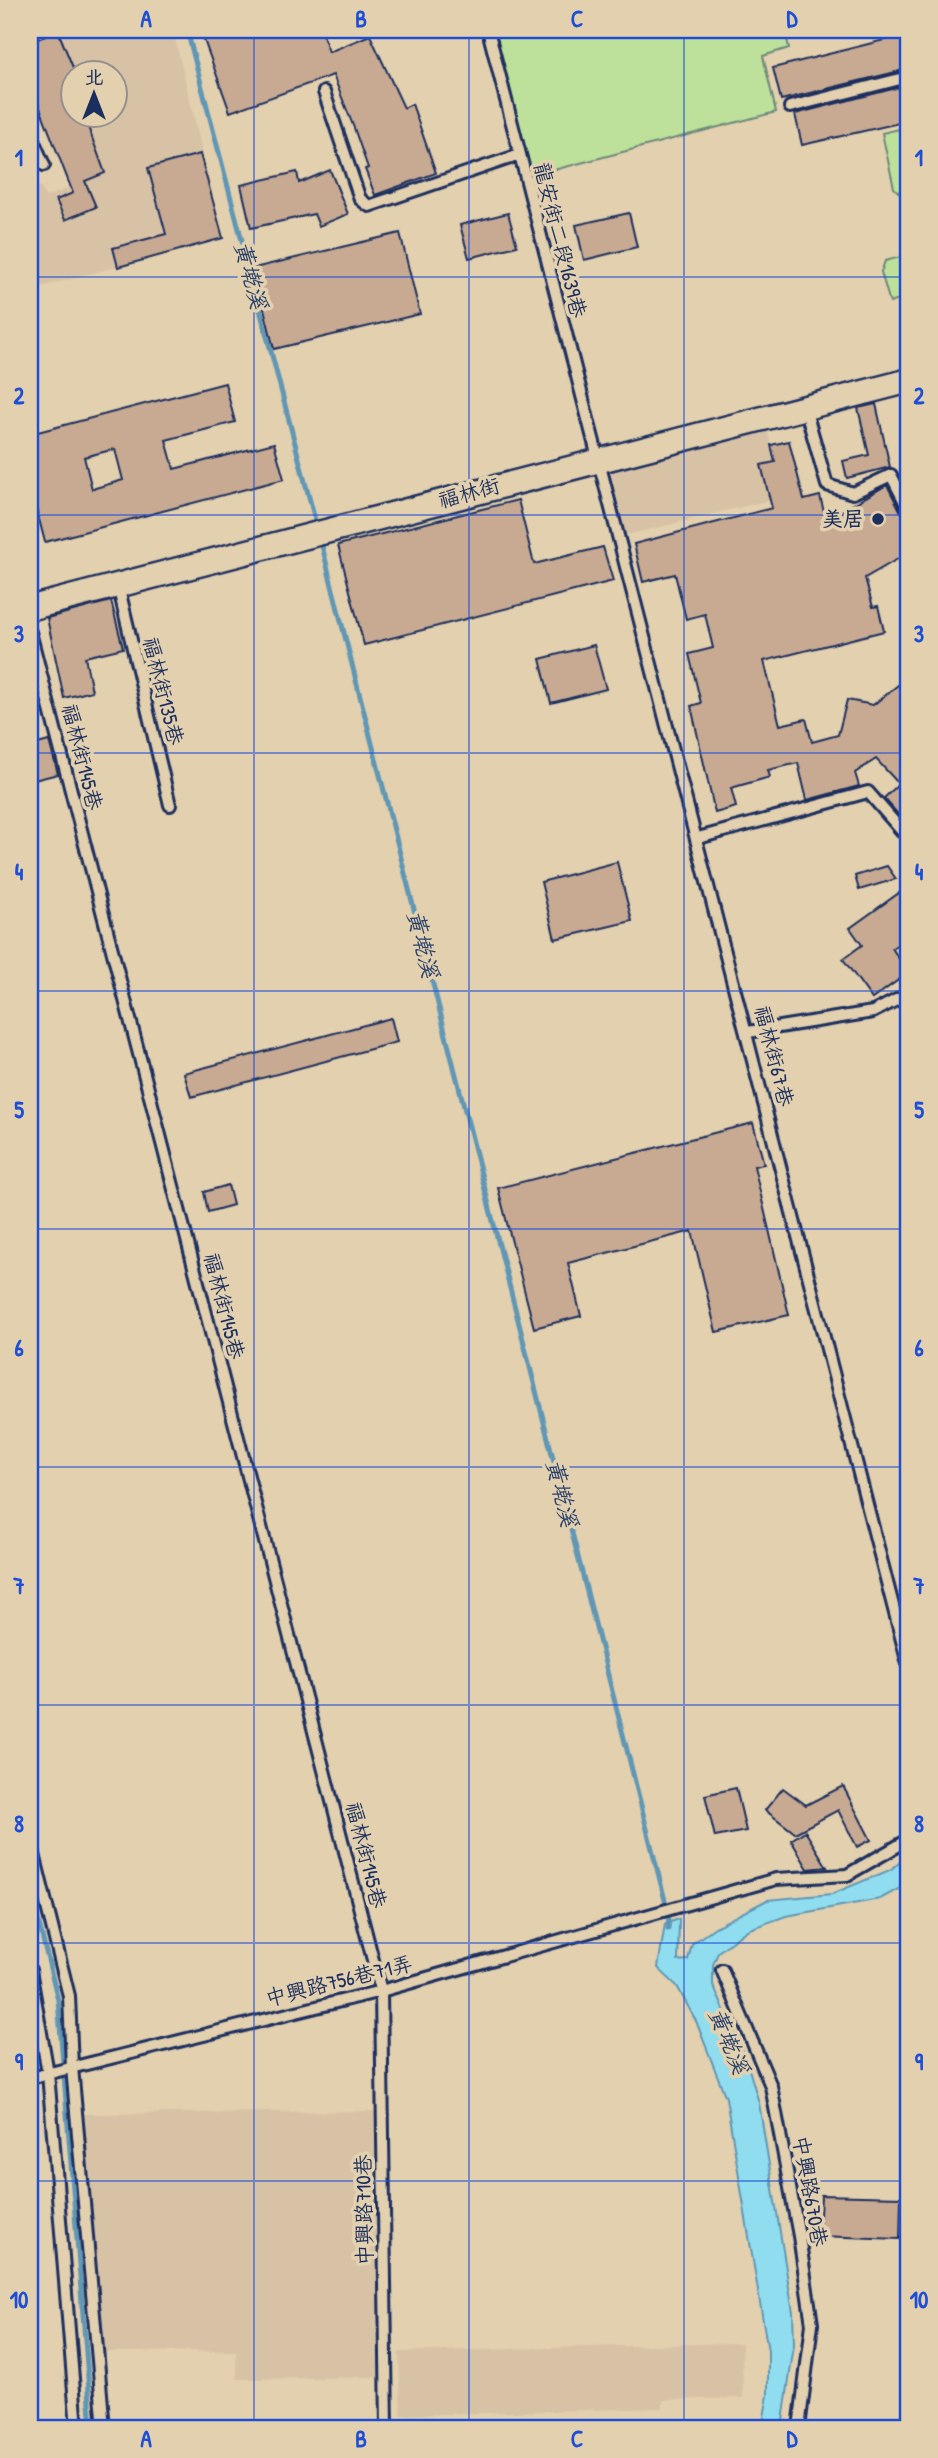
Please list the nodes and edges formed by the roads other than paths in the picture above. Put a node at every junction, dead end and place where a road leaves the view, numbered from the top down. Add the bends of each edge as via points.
1 (488, 30) edge
2 (908, 77) edge
3 (324, 92) dead end
4 (790, 107) dead end
5 (30, 133) edge
6 (519, 155) junction
7 (44, 164) dead end
8 (908, 381) edge
9 (805, 408) junction
10 (598, 459) junction
11 (908, 508) edge
12 (118, 585) junction
13 (30, 608) edge
14 (30, 632) edge
15 (170, 805) dead end
16 (698, 838) junction
17 (908, 838) edge
18 (908, 994) edge
19 (748, 1032) junction
20 (908, 1664) edge
21 (30, 1838) edge
22 (908, 1840) edge
23 (30, 1970) edge
24 (722, 1970) dead end
25 (381, 1991) junction
26 (72, 2067) junction
27 (48, 2073) junction
28 (30, 2078) edge
29 (77, 2428) edge
30 (104, 2428) edge
31 (387, 2428) edge
32 (799, 2428) edge

1 - 6 lane, 龍安街二段1639巷
2 - 4 lane
3 - 6 lane via 360,199 369,205
5 - 7 lane
6 - 10 lane, 龍安街二段1639巷
8 - 9 street, 福林街
9 - 10 street, 福林街
9 - 11 lane via 827,485 853,493 891,475
10 - 12 street, 福林街
10 - 16 lane, 福林街67巷
12 - 13 street, 福林街
12 - 15 lane, 福林街135巷
14 - 25 lane, 福林街145巷
16 - 17 lane via 868,792
16 - 19 lane, 福林街67巷
18 - 19 lane via 873,1012
19 - 20 lane, 福林街67巷
21 - 26 lane via 69,1996
22 - 25 lane, 中興路756巷71弄 via 847,1875 776,1879
23 - 27 lane
24 - 32 lane, 中興路670巷 via 771,2086 799,2236 812,2324
25 - 26 lane, 中興路756巷71弄
25 - 31 lane, 中興路710巷
26 - 27 lane, 中興路756巷71弄
26 - 30 lane
27 - 28 lane, 中興路756巷71弄
27 - 29 lane

